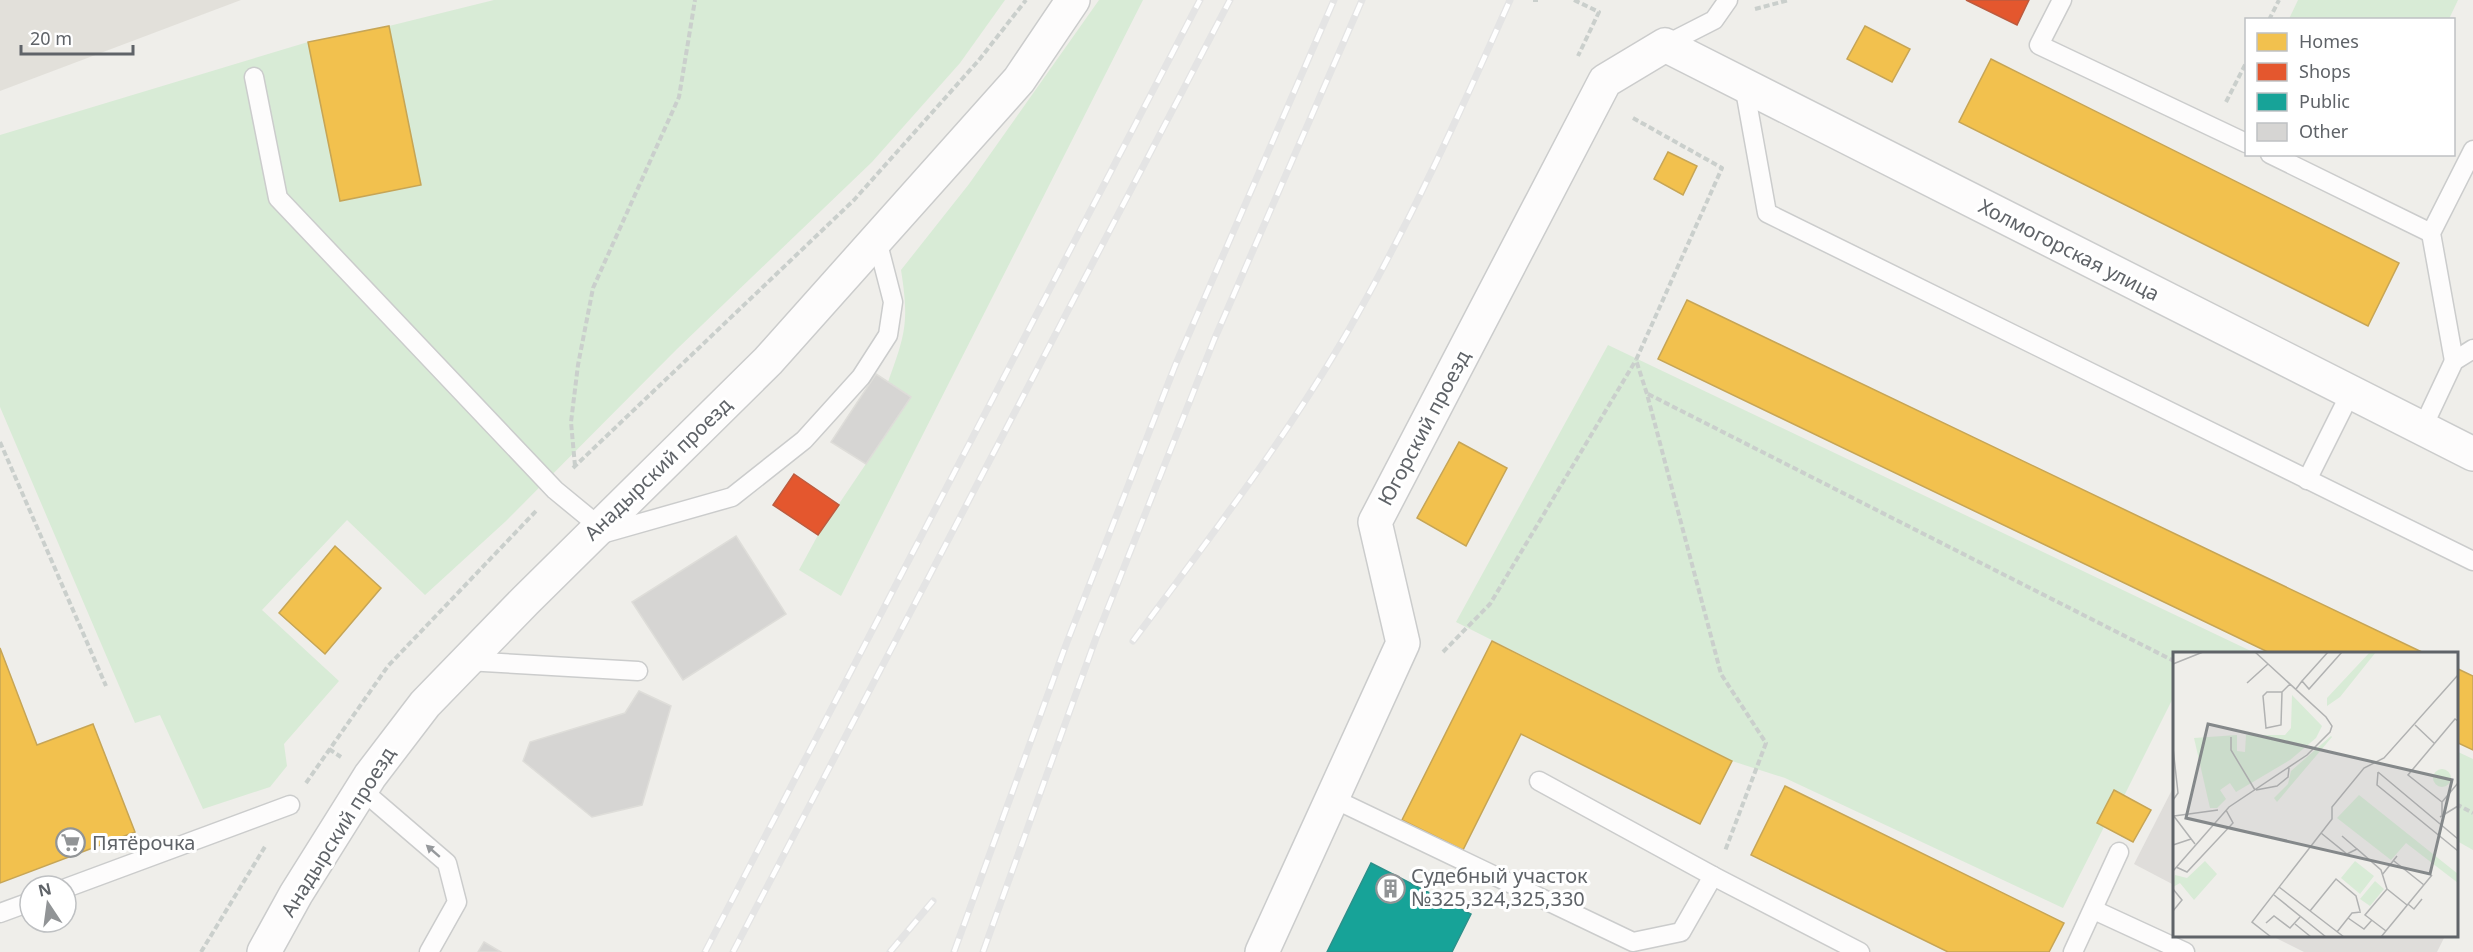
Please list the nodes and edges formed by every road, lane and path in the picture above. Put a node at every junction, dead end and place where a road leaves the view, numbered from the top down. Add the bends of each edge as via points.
1 (695, 0) edge
2 (1026, 0) edge
3 (1073, 0) edge
4 (1533, 0) edge
5 (1538, 0) edge
6 (1574, 0) edge
7 (1728, 0) edge
8 (2062, 0) edge
9 (2279, 0) edge
10 (2270, 18) edge
11 (1665, 45) junction
12 (1575, 61) dead end
13 (2245, 67) edge
14 (254, 77) dead end
15 (1743, 85) junction
16 (1633, 118) dead end
17 (2214, 127) junction
18 (2245, 142) edge
19 (2473, 150) edge
20 (2274, 156) edge
21 (2431, 233) junction
22 (877, 240) junction
23 (2473, 349) edge
24 (1636, 360) junction
25 (2454, 361) junction
26 (2351, 392) junction
27 (1647, 394) junction
28 (2422, 429) junction
29 (0, 442) edge
30 (2473, 454) edge
31 (575, 466) junction
32 (2307, 480) junction
33 (555, 490) junction
34 (594, 533) junction
35 (2473, 561) edge
36 (1443, 651) dead end
37 (2173, 660) edge
38 (466, 661) junction
39 (638, 671) dead end
40 (106, 686) dead end
41 (1539, 781) dead end
42 (362, 790) junction
43 (1332, 798) junction
44 (2458, 805) edge
45 (290, 806) junction
46 (2473, 813) edge
47 (2119, 852) dead end
48 (1713, 876) junction
49 (78, 884) edge
50 (18, 906) edge
51 (2094, 910) junction
52 (0, 913) edge
53 (201, 952) edge
54 (264, 952) edge
55 (429, 952) edge
56 (1262, 952) edge
57 (1860, 952) edge
58 (2073, 952) edge
59 (2185, 952) edge

1 - 31 path via 679,97 593,288 571,422
2 - 31 path via 979,60 854,200
3 - 22 street, Анадырский проезд via 1019,80
4 - 5 path
6 - 12 path via 1599,12
7 - 11 lane via 1714,20
8 - 17 lane via 2039,45
9 - 10 path
11 - 15 street, Холмогорская улица
11 - 43 street, Югорский проезд via 1605,81 1375,522 1403,643
13 - 17 path
14 - 33 lane via 278,198
15 - 26 street, Холмогорская улица
15 - 32 lane via 1767,213
16 - 24 path via 1722,168
17 - 18 lane
19 - 21 lane
20 - 21 lane
21 - 25 lane
22 - 34 street, Анадырский проезд via 768,362
22 - 34 lane via 893,302 888,335 861,377 804,440 732,497
23 - 25 lane
24 - 27 path
24 - 36 path via 1490,604
25 - 28 lane
26 - 28 street, Холмогорская улица
26 - 32 lane
27 - 37 path
27 - 48 path via 1721,674 1766,742 1734,832
28 - 30 street, Холмогорская улица
29 - 40 path
31 - 33 path
32 - 35 lane
33 - 34 lane
33 - 45 path via 388,666
34 - 38 street, Анадырский проезд
38 - 39 lane
38 - 42 street, Анадырский проезд via 425,704
41 - 48 lane
42 - 54 street, Анадырский проезд
55 -> 42 lane via 457,902 447,863
43 - 48 lane via 1633,942 1681,932
43 - 56 street, Югорский проезд
44 - 46 path
45 - 49 lane
45 - 53 path
47 - 51 lane
48 - 57 lane
50 - 52 lane
51 - 58 lane
51 - 59 lane

